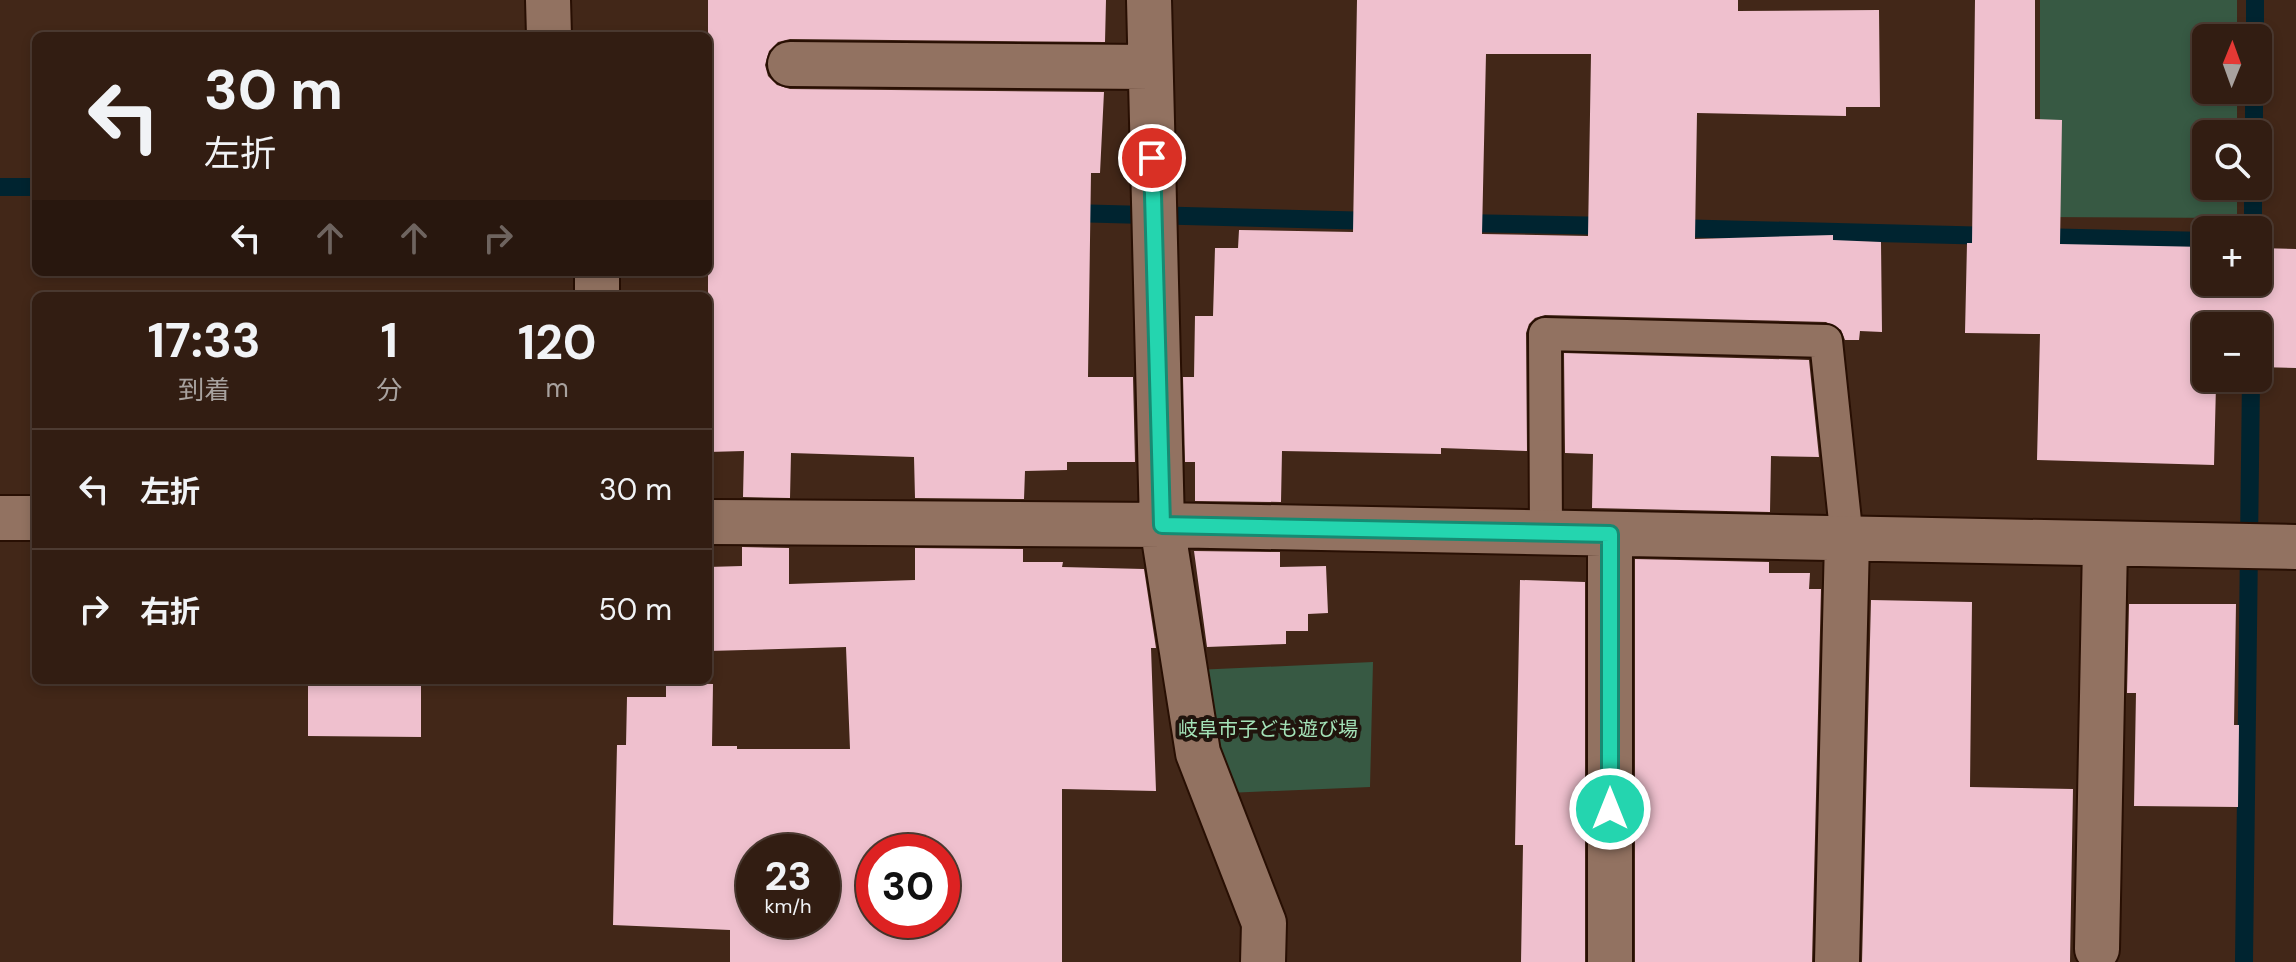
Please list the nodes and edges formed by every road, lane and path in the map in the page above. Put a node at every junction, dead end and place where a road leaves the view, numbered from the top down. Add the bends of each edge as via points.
1 (548, 0) edge
2 (1149, 0) edge
3 (549, 32) edge
4 (790, 64) dead end
5 (1150, 67) junction
6 (0, 518) edge
7 (32, 518) edge
8 (712, 522) edge
9 (1162, 525) junction
10 (1546, 533) junction
11 (1610, 534) junction
12 (1847, 540) junction
13 (2105, 545) junction
14 (2296, 547) edge
15 (2097, 949) dead end
16 (1263, 962) edge
17 (1610, 962) edge
18 (1837, 962) edge

1 - 3 street
2 - 5 street
4 - 5 street
5 - 9 street
6 - 7 street
8 - 9 street
9 - 10 street
9 - 16 street via 1198,753 1264,923
10 - 11 street
10 - 12 lane via 1545,334 1826,341
11 - 12 street
11 - 17 street
12 - 13 street
12 - 18 street
13 - 14 street
13 - 15 street

